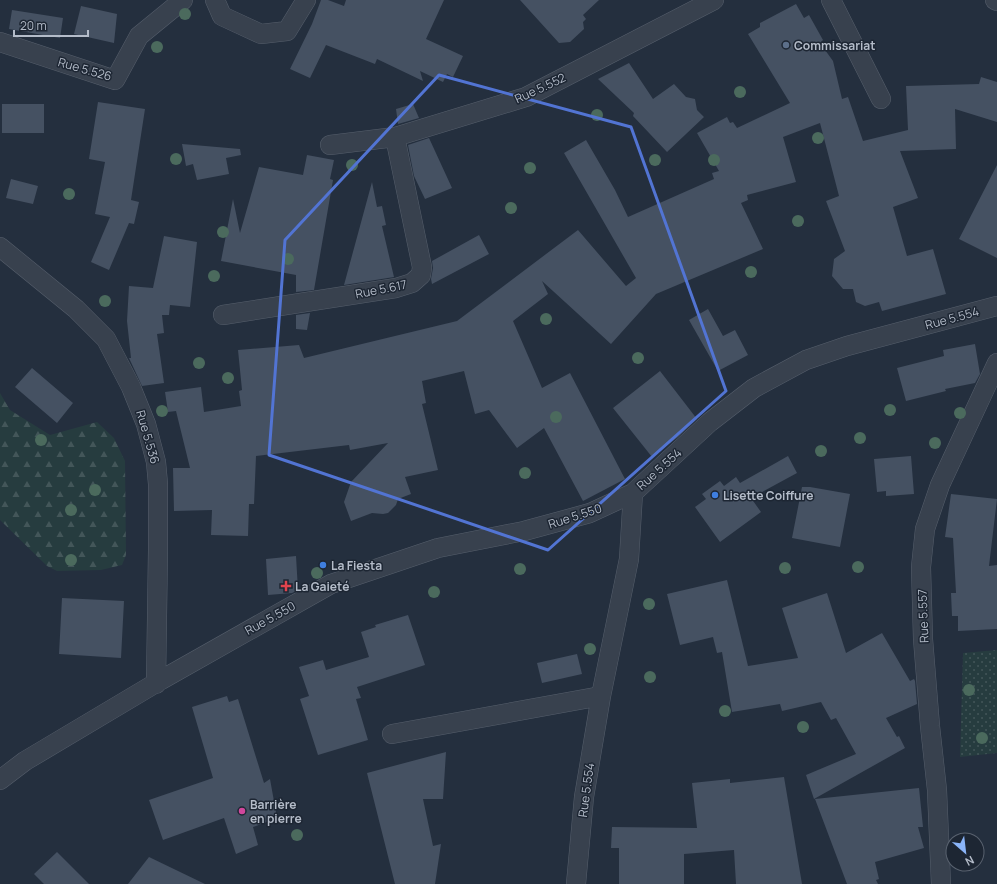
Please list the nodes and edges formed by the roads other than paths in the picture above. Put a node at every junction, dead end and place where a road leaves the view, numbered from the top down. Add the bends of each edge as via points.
1 (183, 0) edge
2 (215, 0) edge
3 (306, 0) edge
4 (714, 0) edge
5 (831, 0) edge
6 (0, 42) edge
7 (881, 99) dead end
8 (395, 138) junction
9 (330, 144) dead end
10 (0, 247) edge
11 (997, 306) edge
12 (223, 315) dead end
13 (997, 363) edge
14 (633, 493) junction
15 (156, 684) junction
16 (601, 696) junction
17 (392, 734) dead end
18 (0, 780) edge
19 (576, 884) edge
20 (941, 884) edge

1 - 6 street, Rue 5.526 via 139,36 115,80
2 - 3 street via 222,16 261,34 287,31
4 - 8 street, Rue 5.552 via 526,97
5 - 7 street
8 - 9 street, Rue 5.552
8 - 12 street, Rue 5.617 via 422,267 421,275 412,283 396,288
10 - 15 street, Rue 5.536 via 76,309 106,339 131,387 146,424 156,462 158,484
11 - 14 street, Rue 5.554 via 847,346 806,360 754,388 710,422
13 - 20 street, Rue 5.557 via 940,486 925,529 921,567 923,639 937,790
14 - 15 street, Rue 5.550 via 590,513 524,531 438,548 331,584
14 - 16 street, Rue 5.554 via 629,559
15 - 18 street, Rue 5.550 via 25,761
16 - 17 street
16 - 19 street, Rue 5.554 via 584,797

